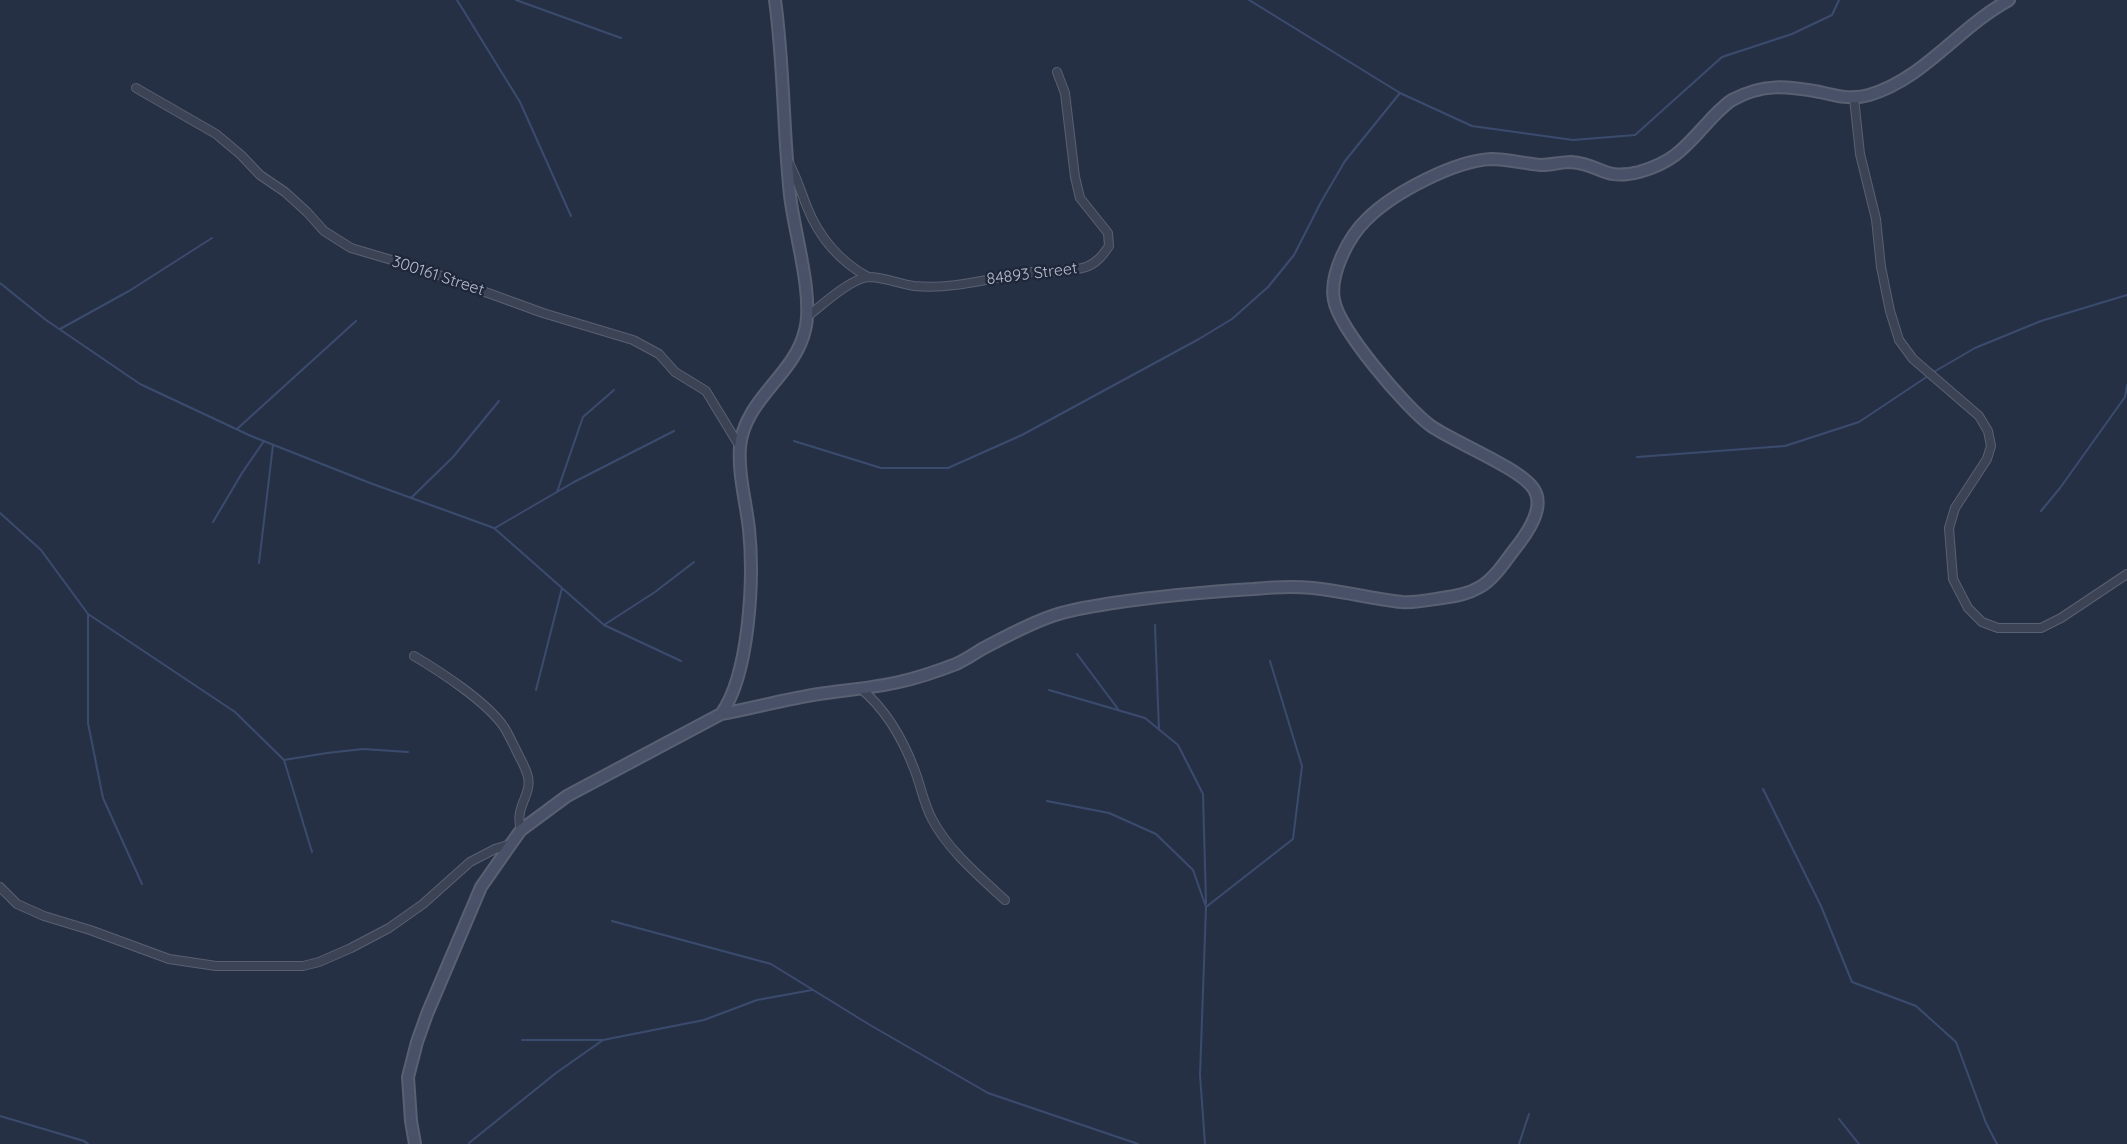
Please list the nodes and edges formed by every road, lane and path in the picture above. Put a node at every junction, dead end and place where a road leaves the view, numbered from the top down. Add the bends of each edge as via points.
1 (775, 0) edge
2 (2009, 0) edge
3 (1057, 72) dead end
4 (136, 88) dead end
5 (1854, 98) junction
6 (788, 161) junction
7 (868, 277) junction
8 (808, 316) junction
9 (740, 447) junction
10 (2127, 574) edge
11 (414, 657) dead end
12 (860, 688) junction
13 (721, 714) junction
14 (521, 830) junction
15 (511, 844) junction
16 (0, 887) edge
17 (1005, 900) dead end
18 (415, 1144) edge

1 - 6 street
2 - 5 street via 1991,9 1894,85
3 - 7 street, 84893 Street via 1065,93 1080,198 1108,233 1110,246 1102,257 1088,267 963,284 913,286
4 - 9 street, 300161 Street via 216,134 324,231 351,248 633,340 659,354 675,372 706,391
5 - 10 street via 1881,267 1899,340 1913,359 1979,416 1988,431 1991,446 1987,459 1955,508 1950,528 1953,579 1968,608 1982,622 1998,628 2041,628
5 - 12 street via 1780,86 1748,93 1720,109 1667,162 1619,176 1572,162 1541,165 1493,159 1475,161 1389,199 1361,225 1348,243 1333,286 1338,312 1359,345 1409,408 1429,425 1517,474 1534,488 1536,514 1519,544 1489,581 1476,590 1406,603 1288,587 1105,605 1051,616 958,663 898,682
6 - 7 street, 84893 Street via 823,237 853,269
6 - 8 street
7 - 8 street via 834,295
8 - 9 street via 800,347 747,420
9 - 13 street via 752,560 743,654 730,703
11 - 14 street via 447,676 505,728 528,778 519,813
12 - 13 street
12 - 17 street via 896,729 939,832
13 - 14 street via 567,796
14 - 15 street
15 - 16 street via 470,862 423,904 389,927 351,948 303,966 216,966 169,959 44,916 17,904
15 - 18 street via 481,887 417,1042 408,1077

